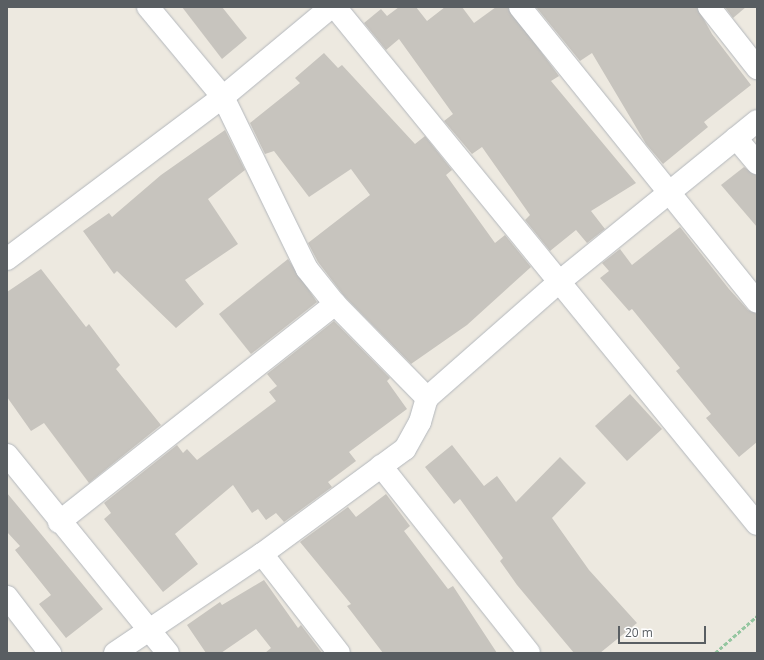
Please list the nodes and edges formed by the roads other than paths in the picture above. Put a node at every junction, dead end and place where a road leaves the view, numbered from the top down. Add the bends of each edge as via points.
1 (148, 7) edge
2 (331, 7) edge
3 (335, 7) edge
4 (520, 7) edge
5 (709, 7) edge
6 (757, 68) edge
7 (222, 97) junction
8 (757, 121) edge
9 (736, 138) junction
10 (757, 163) edge
11 (669, 192) junction
12 (7, 259) edge
13 (559, 282) junction
14 (757, 302) edge
15 (335, 304) junction
16 (427, 398) junction
17 (7, 455) edge
18 (381, 466) junction
19 (59, 522) junction
20 (757, 524) edge
21 (262, 554) junction
22 (7, 597) edge
23 (149, 627) junction
24 (50, 653) edge
25 (115, 653) edge
26 (168, 653) edge
27 (339, 653) edge
28 (529, 653) edge

1 - 7 street
2 - 7 street
3 - 13 street
4 - 11 street
5 - 6 street
7 - 12 street
7 - 15 street via 307,269
8 - 9 street
9 - 10 street
9 - 11 street
11 - 13 street
11 - 14 street
13 - 16 street
13 - 20 street
15 - 16 street
15 - 19 street
16 - 18 street via 420,422 405,449
17 - 19 street
18 - 21 street
18 - 28 street
19 - 23 street
21 - 23 street
21 - 27 street
22 - 24 street
23 - 25 street
23 - 26 street

